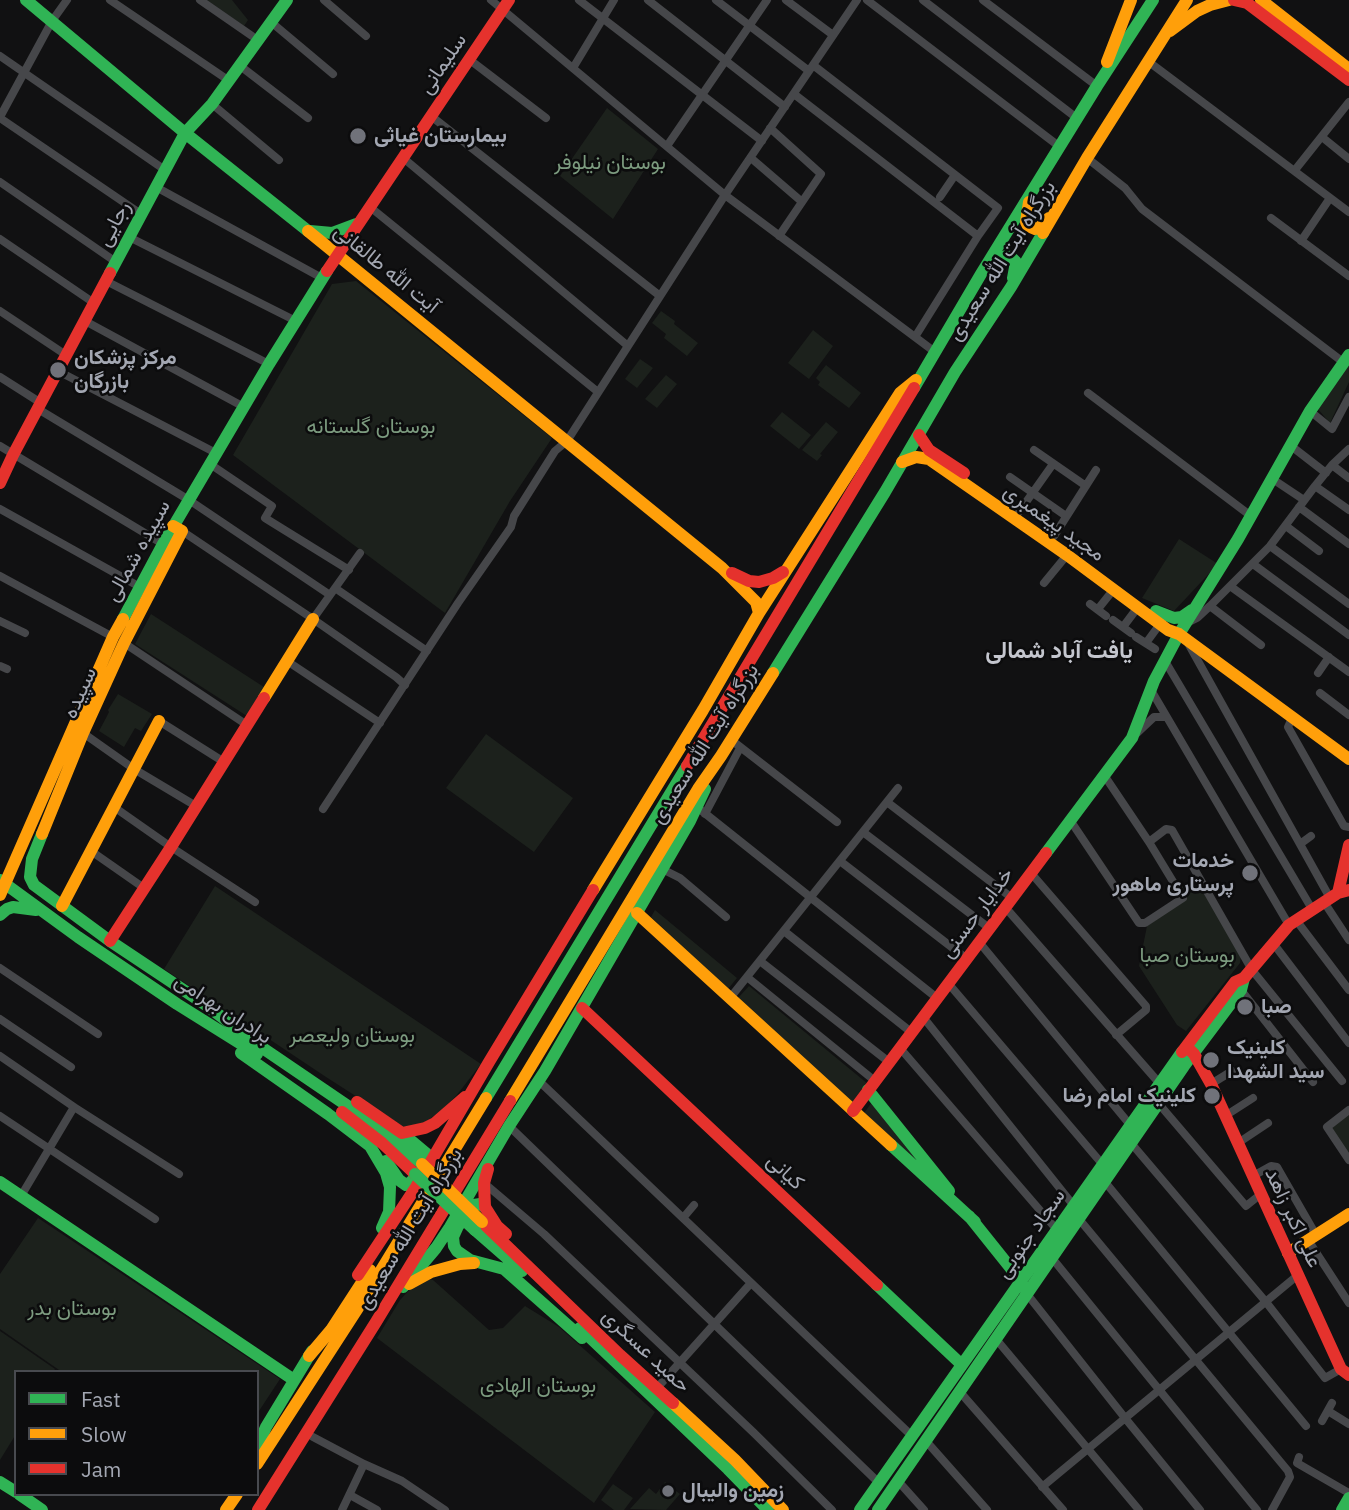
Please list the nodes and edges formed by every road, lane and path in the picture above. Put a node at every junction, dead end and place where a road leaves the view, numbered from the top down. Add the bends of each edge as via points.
1 (26, 0) edge
2 (67, 0) edge
3 (110, 0) edge
4 (200, 0) edge
5 (324, 0) edge
6 (491, 0) edge
7 (579, 0) edge
8 (614, 0) edge
9 (648, 0) edge
10 (716, 0) edge
11 (766, 0) edge
12 (786, 0) edge
13 (857, 0) edge
14 (867, 0) edge
15 (923, 0) edge
16 (983, 0) edge
17 (1131, 0) edge
18 (1151, 0) edge
19 (1187, 0) edge
20 (1201, 0) edge
21 (1229, 0) edge
22 (1234, 0) edge
23 (282, 2) edge
24 (1268, 3) edge
25 (506, 5) edge
26 (603, 19) junction
27 (52, 21) junction
28 (271, 22) junction
29 (750, 25) junction
30 (833, 35) junction
31 (252, 36) dead end
32 (366, 36) dead end
33 (1164, 36) junction
34 (0, 56) edge
35 (470, 60) junction
36 (725, 61) junction
37 (1149, 62) junction
38 (239, 65) junction
39 (573, 68) junction
40 (811, 68) junction
41 (1349, 69) edge
42 (24, 72) junction
43 (332, 74) dead end
44 (228, 80) junction
45 (1349, 80) edge
46 (1097, 86) junction
47 (794, 94) junction
48 (702, 95) junction
49 (1349, 102) edge
50 (212, 104) junction
51 (785, 107) junction
52 (431, 116) junction
53 (0, 117) edge
54 (308, 118) dead end
55 (546, 118) dead end
56 (1078, 119) junction
57 (770, 128) junction
58 (185, 133) junction
59 (1322, 137) junction
60 (762, 141) junction
61 (667, 146) junction
62 (1060, 147) junction
63 (402, 157) junction
64 (751, 158) junction
65 (1087, 158) junction
66 (1349, 159) edge
67 (279, 160) dead end
68 (165, 170) junction
69 (1295, 170) junction
70 (955, 175) junction
71 (0, 182) edge
72 (156, 187) junction
73 (1033, 190) junction
74 (725, 195) junction
75 (940, 197) dead end
76 (1330, 198) junction
77 (802, 201) junction
78 (370, 207) junction
79 (1057, 210) junction
80 (1349, 212) edge
81 (141, 214) junction
82 (1271, 218) dead end
83 (359, 222) junction
84 (307, 230) junction
85 (779, 236) junction
86 (978, 236) junction
87 (129, 237) junction
88 (0, 239) edge
89 (1301, 241) junction
90 (337, 254) junction
91 (116, 262) junction
92 (981, 274) junction
93 (1349, 276) edge
94 (322, 278) junction
95 (106, 281) junction
96 (1011, 287) junction
97 (660, 296) junction
98 (94, 303) junction
99 (0, 311) edge
100 (85, 321) junction
101 (296, 321) junction
102 (915, 337) junction
103 (628, 346) junction
104 (935, 352) junction
105 (66, 355) junction
106 (1346, 359) edge
107 (269, 364) junction
108 (58, 371) junction
109 (921, 375) junction
110 (0, 377) edge
111 (598, 392) junction
112 (1088, 393) dead end
113 (1349, 397) edge
114 (39, 406) junction
115 (244, 407) junction
116 (1310, 411) junction
117 (874, 432) junction
118 (919, 435) junction
119 (567, 441) junction
120 (0, 446) edge
121 (1295, 449) dead end
122 (1349, 449) edge
123 (1034, 450) dead end
124 (13, 455) junction
125 (931, 456) junction
126 (213, 459) junction
127 (902, 462) junction
128 (1054, 464) junction
129 (1329, 469) junction
130 (1096, 470) dead end
131 (1010, 477) dead end
132 (1349, 478) edge
133 (1277, 482) dead end
134 (0, 483) edge
135 (1086, 486) junction
136 (1315, 486) junction
137 (1033, 493) junction
138 (848, 497) junction
139 (189, 500) junction
140 (1301, 504) junction
141 (0, 509) edge
142 (1349, 510) edge
143 (1019, 512) junction
144 (1066, 516) junction
145 (1251, 516) junction
146 (1286, 526) junction
147 (178, 529) junction
148 (1052, 540) junction
149 (163, 544) junction
150 (1349, 544) edge
151 (1270, 545) junction
152 (1319, 551) dead end
153 (360, 554) dead end
154 (1068, 555) junction
155 (1253, 564) junction
156 (722, 568) junction
157 (349, 570) junction
158 (787, 570) junction
159 (0, 576) edge
160 (1044, 583) dead end
161 (1230, 586) junction
162 (140, 587) junction
163 (1114, 589) junction
164 (333, 591) junction
165 (1090, 604) dead end
166 (1349, 604) edge
167 (1210, 606) junction
168 (1138, 607) junction
169 (1195, 608) junction
170 (759, 613) junction
171 (1106, 615) junction
172 (1158, 618) junction
173 (313, 619) junction
174 (0, 621) edge
175 (1123, 627) junction
176 (26, 633) dead end
177 (1184, 633) junction
178 (1349, 635) edge
179 (119, 640) junction
180 (1146, 643) junction
181 (1261, 645) dead end
182 (1155, 649) dead end
183 (427, 651) junction
184 (1329, 657) junction
185 (287, 661) junction
186 (1165, 661) junction
187 (1349, 672) edge
188 (1318, 673) dead end
189 (99, 683) junction
190 (405, 685) junction
191 (1150, 690) junction
192 (1320, 693) dead end
193 (1349, 715) edge
194 (1166, 716) junction
195 (1241, 716) dead end
196 (1292, 718) junction
197 (159, 721) joint
198 (1231, 722) junction
199 (380, 723) junction
200 (247, 725) junction
201 (83, 733) junction
202 (1132, 738) junction
203 (730, 739) junction
204 (740, 748) junction
205 (67, 756) junction
206 (721, 756) junction
207 (1349, 759) edge
208 (224, 762) junction
209 (134, 769) junction
210 (1104, 775) junction
211 (898, 788) dead end
212 (887, 802) junction
213 (196, 806) junction
214 (114, 807) junction
215 (323, 809) dead end
216 (701, 811) junction
217 (1070, 820) junction
218 (837, 822) dead end
219 (1349, 827) edge
220 (863, 832) junction
221 (1311, 836) dead end
222 (1149, 842) junction
223 (1300, 844) junction
224 (1349, 845) edge
225 (171, 847) junction
226 (91, 851) junction
227 (18, 854) junction
228 (0, 860) edge
229 (841, 860) junction
230 (662, 869) junction
231 (1031, 873) junction
232 (30, 877) joint
233 (2, 886) edge
234 (144, 888) junction
235 (1336, 896) edge
236 (810, 898) junction
237 (255, 902) dead end
238 (1008, 903) junction
239 (60, 905) junction
240 (43, 913) junction
241 (637, 913) junction
242 (0, 915) edge
243 (726, 917) dead end
244 (1293, 923) junction
245 (989, 928) junction
246 (784, 932) junction
247 (1349, 940) edge
248 (110, 941) junction
249 (979, 942) junction
250 (1273, 943) junction
251 (967, 959) junction
252 (760, 961) junction
253 (0, 968) edge
254 (747, 977) junction
255 (1243, 980) junction
256 (948, 983) junction
257 (1349, 990) edge
258 (730, 998) junction
259 (937, 998) junction
260 (177, 1004) junction
261 (206, 1005) junction
262 (582, 1008) junction
263 (923, 1017) junction
264 (0, 1019) edge
265 (911, 1032) junction
266 (98, 1034) dead end
267 (1116, 1035) junction
268 (1349, 1043) edge
269 (900, 1048) junction
270 (1190, 1050) junction
271 (0, 1056) edge
272 (889, 1062) junction
273 (71, 1067) dead end
274 (1232, 1070) dead end
275 (1181, 1071) junction
276 (1208, 1079) junction
277 (539, 1081) junction
278 (1313, 1082) dead end
279 (1342, 1082) dead end
280 (1160, 1084) junction
281 (872, 1085) junction
282 (473, 1089) junction
283 (1253, 1098) dead end
284 (1158, 1104) junction
285 (74, 1107) junction
286 (1349, 1110) edge
287 (853, 1111) junction
288 (0, 1116) edge
289 (1225, 1116) junction
290 (1268, 1123) dead end
291 (1139, 1125) junction
292 (509, 1126) junction
293 (402, 1133) junction
294 (1131, 1143) junction
295 (1238, 1143) junction
296 (370, 1146) junction
297 (49, 1149) junction
298 (491, 1159) junction
299 (1349, 1160) edge
300 (418, 1169) junction
301 (178, 1174) dead end
302 (1101, 1174) junction
303 (1252, 1175) junction
304 (0, 1182) edge
305 (484, 1183) junction
306 (1261, 1194) junction
307 (21, 1196) junction
308 (694, 1205) dead end
309 (1074, 1206) junction
310 (485, 1207) junction
311 (1349, 1214) edge
312 (683, 1218) junction
313 (155, 1219) dead end
314 (411, 1219) junction
315 (1079, 1219) junction
316 (975, 1222) junction
317 (1057, 1230) junction
318 (1312, 1237) junction
319 (1288, 1253) junction
320 (1047, 1255) junction
321 (484, 1263) junction
322 (360, 1273) junction
323 (1298, 1275) junction
324 (1021, 1281) junction
325 (751, 1283) junction
326 (403, 1288) junction
327 (1027, 1294) junction
328 (1266, 1301) junction
329 (1349, 1303) edge
330 (376, 1322) junction
331 (714, 1324) junction
332 (1229, 1332) junction
333 (996, 1339) junction
334 (309, 1356) junction
335 (1195, 1361) junction
336 (679, 1363) junction
337 (962, 1365) junction
338 (1345, 1372) edge
339 (294, 1380) junction
340 (340, 1380) junction
341 (654, 1390) junction
342 (1158, 1390) junction
343 (960, 1392) junction
344 (1125, 1418) junction
345 (1322, 1421) dead end
346 (1349, 1424) edge
347 (1306, 1426) dead end
348 (912, 1436) junction
349 (313, 1437) junction
350 (926, 1441) junction
351 (259, 1443) edge
352 (1088, 1448) junction
353 (1300, 1457) dead end
354 (259, 1461) edge
355 (364, 1464) junction
356 (276, 1481) junction
357 (898, 1482) junction
358 (879, 1483) junction
359 (1042, 1487) junction
360 (350, 1495) junction
361 (1349, 1495) edge
362 (21, 1496) edge
363 (42, 1510) edge
364 (258, 1510) edge
365 (342, 1510) edge
366 (377, 1510) edge
367 (445, 1510) edge
368 (768, 1510) edge
369 (782, 1510) edge
370 (832, 1510) edge
371 (860, 1510) edge
372 (878, 1510) edge
373 (924, 1510) edge
374 (987, 1510) edge
375 (1063, 1510) edge
376 (1139, 1510) edge
377 (1200, 1510) edge
378 (1257, 1510) edge
379 (1272, 1510) edge
380 (1342, 1510) edge

1 - 27 main road, آیت الله طالقانی
2 - 27 street
3 - 44 street
4 - 31 street
5 - 32 street
6 - 25 street
7 - 26 street
8 - 26 street
9 - 36 street
10 - 29 street
11 - 29 street
12 - 30 street
13 - 30 street
14 - 62 street
15 - 56 street
16 - 46 street
17 - 46 main road
18 - 46 main road, بزرگراه آیت الله سعیدی
19 - 33 main road, بزرگراه آیت الله سعیدی
20 - 33 main road
21 - 33 main road via 1197,11
22 - 45 main road via 1247,3
23 - 28 main road, رجایی
24 - 41 main road
25 - 35 main road, سلیمانی
25 - 39 street
26 - 39 street
26 - 48 street
27 - 42 street
27 - 58 main road, آیت الله طالقانی
28 - 38 main road, رجایی
28 - 43 street
29 - 36 street
29 - 40 street
30 - 40 street
33 - 37 main road, بزرگراه آیت الله سعیدی
34 - 42 street
35 - 52 main road, سلیمانی
35 - 55 street
36 - 48 street
36 - 51 street
37 - 65 main road, بزرگراه آیت الله سعیدی
37 - 69 street
38 - 44 main road, رجایی
38 - 54 street
39 - 61 street
40 - 47 street
40 - 70 street
42 - 53 street
42 - 68 street
44 - 50 main road, رجایی
46 - 56 main road, بزرگراه آیت الله سعیدی
47 - 51 street
47 - 86 street
48 - 60 street
48 - 61 street
49 - 59 street
50 - 58 main road, رجایی
50 - 67 street
51 - 57 street
52 - 63 main road, سلیمانی
52 - 97 street
53 - 81 street
56 - 62 main road, بزرگراه آیت الله سعیدی
57 - 60 street
57 - 77 street via 821,174
58 - 68 main road, رجایی
58 - 84 main road, آیت الله طالقانی
59 - 66 street
59 - 69 street
60 - 64 street
61 - 74 street
62 - 73 main road, بزرگراه آیت الله سعیدی
63 - 78 main road, سلیمانی
63 - 103 street
64 - 74 street
64 - 77 street
65 - 79 main road, بزرگراه آیت الله سعیدی
65 - 106 street via 1125,188 1142,209
68 - 72 main road, رجایی
69 - 76 street
70 - 75 street
70 - 86 street via 998,208
71 - 91 street
72 - 81 main road, رجایی
72 - 94 street
73 - 79 main road via 1028,226 1040,227
73 - 92 main road, بزرگراه آیت الله سعیدی
74 - 85 street
74 - 97 street
76 - 80 street
76 - 89 street
77 - 85 street
78 - 83 main road, سلیمانی
78 - 111 street
79 - 96 main road, بزرگراه آیت الله سعیدی
81 - 87 main road, رجایی
82 - 89 street
83 - 84 main road via 332,233
83 - 90 main road, سلیمانی
84 - 90 main road, آیت الله طالقانی
85 - 102 street
86 - 102 street
87 - 91 main road, رجایی
87 - 101 street
88 - 98 street
89 - 93 street
90 - 94 main road, سپیده شمالی
90 - 119 main road, آیت الله طالقانی
91 - 95 main road, رجایی
92 - 96 main road via 999,259 1011,257 1016,266
92 - 104 main road, بزرگراه آیت الله سعیدی
94 - 101 main road, سپیده شمالی
95 - 98 main road, رجایی
95 - 107 street
96 - 118 main road, بزرگراه آیت الله سعیدی
97 - 103 street
98 - 100 main road, رجایی
99 - 105 street
100 - 105 main road, رجایی
100 - 115 street
101 - 107 main road, سپیده شمالی
102 - 104 street
103 - 111 street
104 - 109 main road, بزرگراه آیت الله سعیدی
105 - 108 main road, رجایی
106 - 116 main road, خدایار حسنی
107 - 115 main road, سپیده شمالی
108 - 114 main road, رجایی
108 - 126 street
109 - 117 main road, بزرگراه آیت الله سعیدی via 900,393
109 - 138 main road, بزرگراه آیت الله سعیدی
110 - 114 street
111 - 119 street
112 - 145 street
113 - 116 street via 1332,429
114 - 124 main road, رجایی
114 - 139 street
115 - 126 main road, سپیده شمالی
116 - 145 main road, خدایار حسنی
117 - 138 main road
117 - 158 main road, بزرگراه آیت الله سعیدی
118 - 125 main road
118 - 127 main road, بزرگراه آیت الله سعیدی
119 - 156 main road, آیت الله طالقانی
119 - 183 street via 555,451
120 - 124 street
121 - 129 street
122 - 129 street
123 - 128 street
124 - 134 main road, رجایی
124 - 149 street
125 - 127 main road
125 - 143 main road, مجید پیغمبری via 945,460
125 - 148 main road, مجید پیغمبری
126 - 139 main road, سپیده شمالی
126 - 157 street via 272,506 265,518
127 - 203 main road, بزرگراه آیت الله سعیدی
128 - 135 street
128 - 137 street
129 - 132 street
129 - 136 street
130 - 135 street
131 - 137 street
133 - 140 street
135 - 144 street
136 - 140 street
136 - 142 street
137 - 143 street
137 - 144 street
138 - 314 main road, بزرگراه آیت الله سعیدی
139 - 147 main road, سپیده شمالی
139 - 164 street
140 - 146 street
140 - 150 street
141 - 162 street
143 - 148 main road, مجید پیغمبری
144 - 148 street
145 - 169 main road, خدایار حسنی
146 - 151 street
146 - 152 street
147 - 149 main road, سپیده شمالی
147 - 173 street
147 - 179 main road, سپیده
148 - 154 main road, مجید پیغمبری
148 - 172 main road, مجید پیغمبری
149 - 162 main road, سپیده شمالی
151 - 155 street
151 - 166 street
153 - 157 street
154 - 160 street
154 - 163 main road, مجید پیغمبری
155 - 161 street
155 - 178 street
156 - 158 main road, آیت الله طالقانی via 759,582
156 - 170 main road, آیت الله طالقانی via 755,602
157 - 164 street
158 - 170 main road, بزرگراه آیت الله سعیدی
159 - 179 street
161 - 167 street
161 - 184 street
162 - 179 main road, سپیده شمالی
163 - 168 main road, مجید پیغمبری
163 - 171 street
164 - 173 street
164 - 183 street
165 - 171 street
167 - 177 street
167 - 181 street
168 - 172 main road, مجید پیغمبری
168 - 175 street
169 - 172 main road via 1182,617
169 - 177 main road, خدایار حسنی
170 - 282 main road, بزرگراه آیت الله سعیدی
171 - 175 street
172 - 177 main road, مجید پیغمبری
172 - 180 street
173 - 185 main road
173 - 190 street
174 - 176 street
175 - 180 street
177 - 186 main road, خدایار حسنی
177 - 196 main road, مجید پیغمبری
177 - 198 street
179 - 189 main road, سپیده
179 - 200 street
180 - 182 street
183 - 190 street
184 - 187 street
184 - 188 street
185 - 199 street
185 - 200 main road
186 - 191 main road, خدایار حسنی
186 - 235 street
189 - 201 main road, سپیده
189 - 205 main road
190 - 199 street
191 - 194 street
191 - 202 main road, خدایار حسنی
192 - 193 street
194 - 202 street, خدایار حسنی via 1154,718
194 - 244 street
195 - 198 street
196 - 207 main road, مجید پیغمبری
196 - 219 street via 1287,727 1344,826
197 - 208 street
197 - 209 main road
198 - 223 street
199 - 215 street
200 - 208 main road
201 - 205 main road, سپیده
201 - 209 street
202 - 210 main road, خدایار حسنی
203 - 204 street
203 - 206 main road, بزرگراه آیت الله سعیدی
204 - 216 street
204 - 218 street
205 - 227 main road
205 - 232 main road, سپیده
206 - 216 main road
206 - 330 main road, بزرگراه آیت الله سعیدی
208 - 213 main road
209 - 213 street
209 - 214 main road
210 - 217 main road, خدایار حسنی
210 - 222 street
211 - 212 street
212 - 220 street
212 - 238 street
213 - 225 main road
214 - 225 street
214 - 226 main road
216 - 230 main road
216 - 236 street
217 - 222 street via 1141,924 1183,898
217 - 231 main road, خدایار حسنی
220 - 229 street
220 - 245 street
221 - 223 street
222 - 255 street via 1172,830
223 - 235 street
224 - 235 main road
225 - 234 main road
225 - 237 street
226 - 234 street
226 - 239 main road
227 - 228 main road
227 - 233 main road
229 - 236 street
229 - 251 street
230 - 241 main road
230 - 243 street via 680,878
231 - 238 main road, خدایار حسنی
231 - 267 street via 1147,1009
232 - 239 main road, برادران بهرامی
233 - 240 main road, برادران بهرامی
234 - 248 main road
235 - 244 main road, سجاد جنوبی
235 - 247 street
236 - 246 street
236 - 259 street
238 - 245 main road, خدایار حسنی
238 - 267 street
239 - 240 main road via 43,906
239 - 248 main road, برادران بهرامی
240 - 242 main road via 13,907
240 - 260 main road, برادران بهرامی
241 - 258 main road
241 - 262 main road
244 - 250 main road, سجاد جنوبی
244 - 257 street
245 - 249 main road, خدایار حسنی
246 - 252 street
246 - 265 street
248 - 261 main road, برادران بهرامی
249 - 251 main road, خدایار حسنی
249 - 291 street
250 - 255 main road, سجاد جنوبی
250 - 268 street
251 - 256 main road, خدایار حسنی
252 - 254 street
252 - 272 street
253 - 266 street
254 - 258 street
254 - 281 street
255 - 270 main road, سجاد جنوبی
255 - 278 street
255 - 279 street
256 - 259 main road, خدایار حسنی
256 - 302 street
258 - 287 main road
259 - 263 main road, خدایار حسنی
260 - 296 main road
260 - 300 main road, برادران بهرامی via 328,1101
261 - 293 main road
261 - 300 main road, برادران بهرامی via 364,1117
262 - 277 main road
262 - 337 main road, کیانی
263 - 265 main road, خدایار حسنی
263 - 309 street
264 - 273 street
265 - 269 main road, خدایار حسنی
267 - 280 street
269 - 272 main road, خدایار حسنی
269 - 317 street
270 - 275 main road, سجاد جنوبی
270 - 276 main road, علی اکبر زاهد
270 - 280 main road, سجاد جنوبی
271 - 285 street
272 - 281 main road, خدایار حسنی
274 - 276 street
275 - 276 main road
275 - 284 main road, سجاد جنوبی
276 - 289 main road, علی اکبر زاهد
277 - 292 main road
277 - 312 street
280 - 291 main road, سجاد جنوبی
281 - 287 main road, خدایار حسنی
281 - 316 main road
282 - 293 main road via 435,1123
282 - 322 main road, بزرگراه آیت الله سعیدی
283 - 289 street
284 - 291 main road, سجاد جنوبی
284 - 306 street via 1246,1206
285 - 297 street
285 - 301 street
286 - 299 street via 1326,1127
287 - 316 main road
288 - 297 street
289 - 295 main road, علی اکبر زاهد
290 - 295 street
291 - 294 main road, سجاد جنوبی
291 - 302 main road, سجاد جنوبی
292 - 298 main road
292 - 331 street
293 - 296 main road via 427,1154 428,1161 409,1184 402,1184
294 - 302 main road, سجاد جنوبی
294 - 328 street
295 - 303 main road, علی اکبر زاهد
296 - 322 main road via 386,1173 391,1199
297 - 307 street
297 - 313 street
298 - 305 main road
298 - 326 main road via 436,1248
300 - 341 main road, حمید عسگری, bridge
302 - 309 main road, سجاد جنوبی
302 - 315 main road, سجاد جنوبی
302 - 332 street
303 - 306 main road, علی اکبر زاهد
303 - 318 street via 1277,1167
304 - 307 main road
305 - 310 main road
305 - 336 street
306 - 319 main road, علی اکبر زاهد
307 - 339 main road
308 - 312 street
309 - 317 main road, سجاد جنوبی
310 - 321 main road via 474,1205 453,1237 461,1255
310 - 341 main road via 498,1226 624,1349
311 - 318 main road
312 - 325 street
314 - 334 main road
314 - 354 main road, بزرگراه آیت الله سعیدی
315 - 320 main road, سجاد جنوبی
315 - 335 street
316 - 324 main road
317 - 320 main road, سجاد جنوبی
318 - 319 main road
318 - 329 street
319 - 323 main road, علی اکبر زاهد
320 - 324 main road, سجاد جنوبی
320 - 327 main road, سجاد جنوبی
320 - 342 street
321 - 326 main road via 450,1266
321 - 341 main road via 504,1269 611,1364
322 - 334 main road
323 - 328 street
323 - 338 main road, علی اکبر زاهد
324 - 327 main road
324 - 337 main road, سجاد جنوبی
325 - 331 street
325 - 348 street
326 - 330 main road
327 - 333 main road, سجاد جنوبی
327 - 344 street
328 - 332 street
328 - 338 street via 1325,1378
330 - 340 main road, بزرگراه آیت الله سعیدی
331 - 336 street
331 - 358 street
332 - 335 street
332 - 347 street
333 - 343 main road, سجاد جنوبی
333 - 352 street
334 - 339 main road
335 - 342 street
335 - 379 street via 1289,1475
336 - 341 street
336 - 370 street
337 - 348 main road, سجاد جنوبی
339 - 351 main road
340 - 349 main road via 340,1400
340 - 356 main road, بزرگراه آیت الله سعیدی
341 - 368 main road, حمید عسگری
341 - 369 main road, حمید عسگری via 735,1460
342 - 344 street
342 - 378 street
343 - 350 main road, سجاد جنوبی
343 - 359 street
344 - 352 street
344 - 377 street
345 - 346 street via 1330,1407
348 - 358 main road, سجاد جنوبی
349 - 355 street
349 - 356 main road via 289,1474
350 - 357 main road, سجاد جنوبی
350 - 374 street
352 - 359 street
352 - 376 street
353 - 361 street via 1297,1463
355 - 360 street
355 - 367 street via 402,1481
356 - 364 main road, بزرگراه آیت الله سعیدی
357 - 372 main road, سجاد جنوبی
357 - 373 street
358 - 371 main road, سجاد جنوبی
359 - 375 street
360 - 365 street
360 - 366 street
361 - 380 main road
362 - 363 main road

